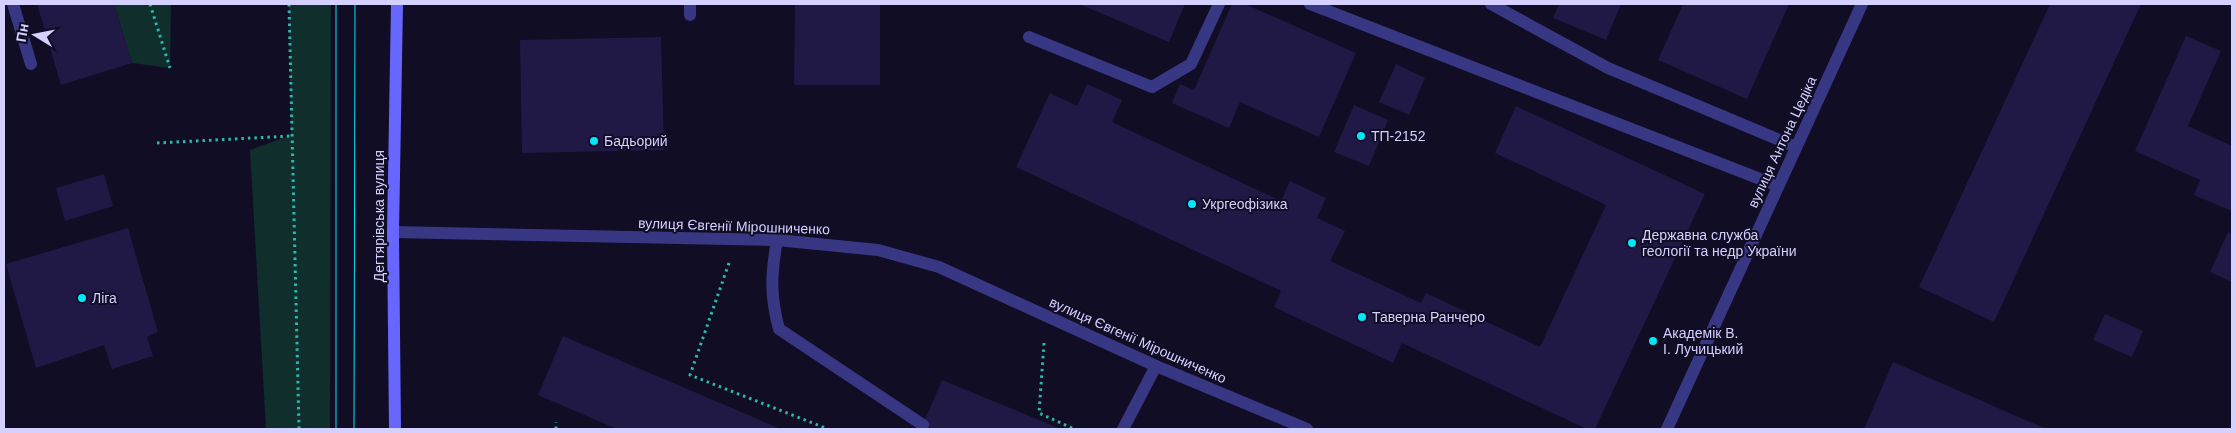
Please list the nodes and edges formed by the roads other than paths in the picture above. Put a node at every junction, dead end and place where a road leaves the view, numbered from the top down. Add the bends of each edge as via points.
1 (13, 4) edge
2 (397, 4) edge
3 (1219, 4) edge
4 (1310, 4) edge
5 (1492, 4) edge
6 (1862, 4) edge
7 (1029, 37) dead end
8 (31, 64) dead end
9 (1796, 147) junction
10 (1778, 186) junction
11 (393, 232) junction
12 (777, 240) junction
13 (1156, 366) junction
14 (923, 425) dead end
15 (396, 429) edge
16 (1123, 429) edge
17 (1306, 429) edge
18 (1667, 429) edge

1 - 8 street
2 - 11 main road, Дегтярівська вулиця
3 - 7 street via 1191,64 1152,87
4 - 10 street
5 - 9 street via 1608,68
6 - 9 street, вулиця Антона Цедіка
9 - 10 street, вулиця Антона Цедіка
10 - 18 street, вулиця Антона Цедіка
11 - 12 street, вулиця Євгенії Мірошниченко
11 - 15 main road, Дегтярівська вулиця
12 - 13 street, вулиця Євгенії Мірошниченко via 878,250 939,267
12 - 14 street via 772,266 772,303 779,329
13 - 16 street
13 - 17 street, вулиця Євгенії Мірошниченко

